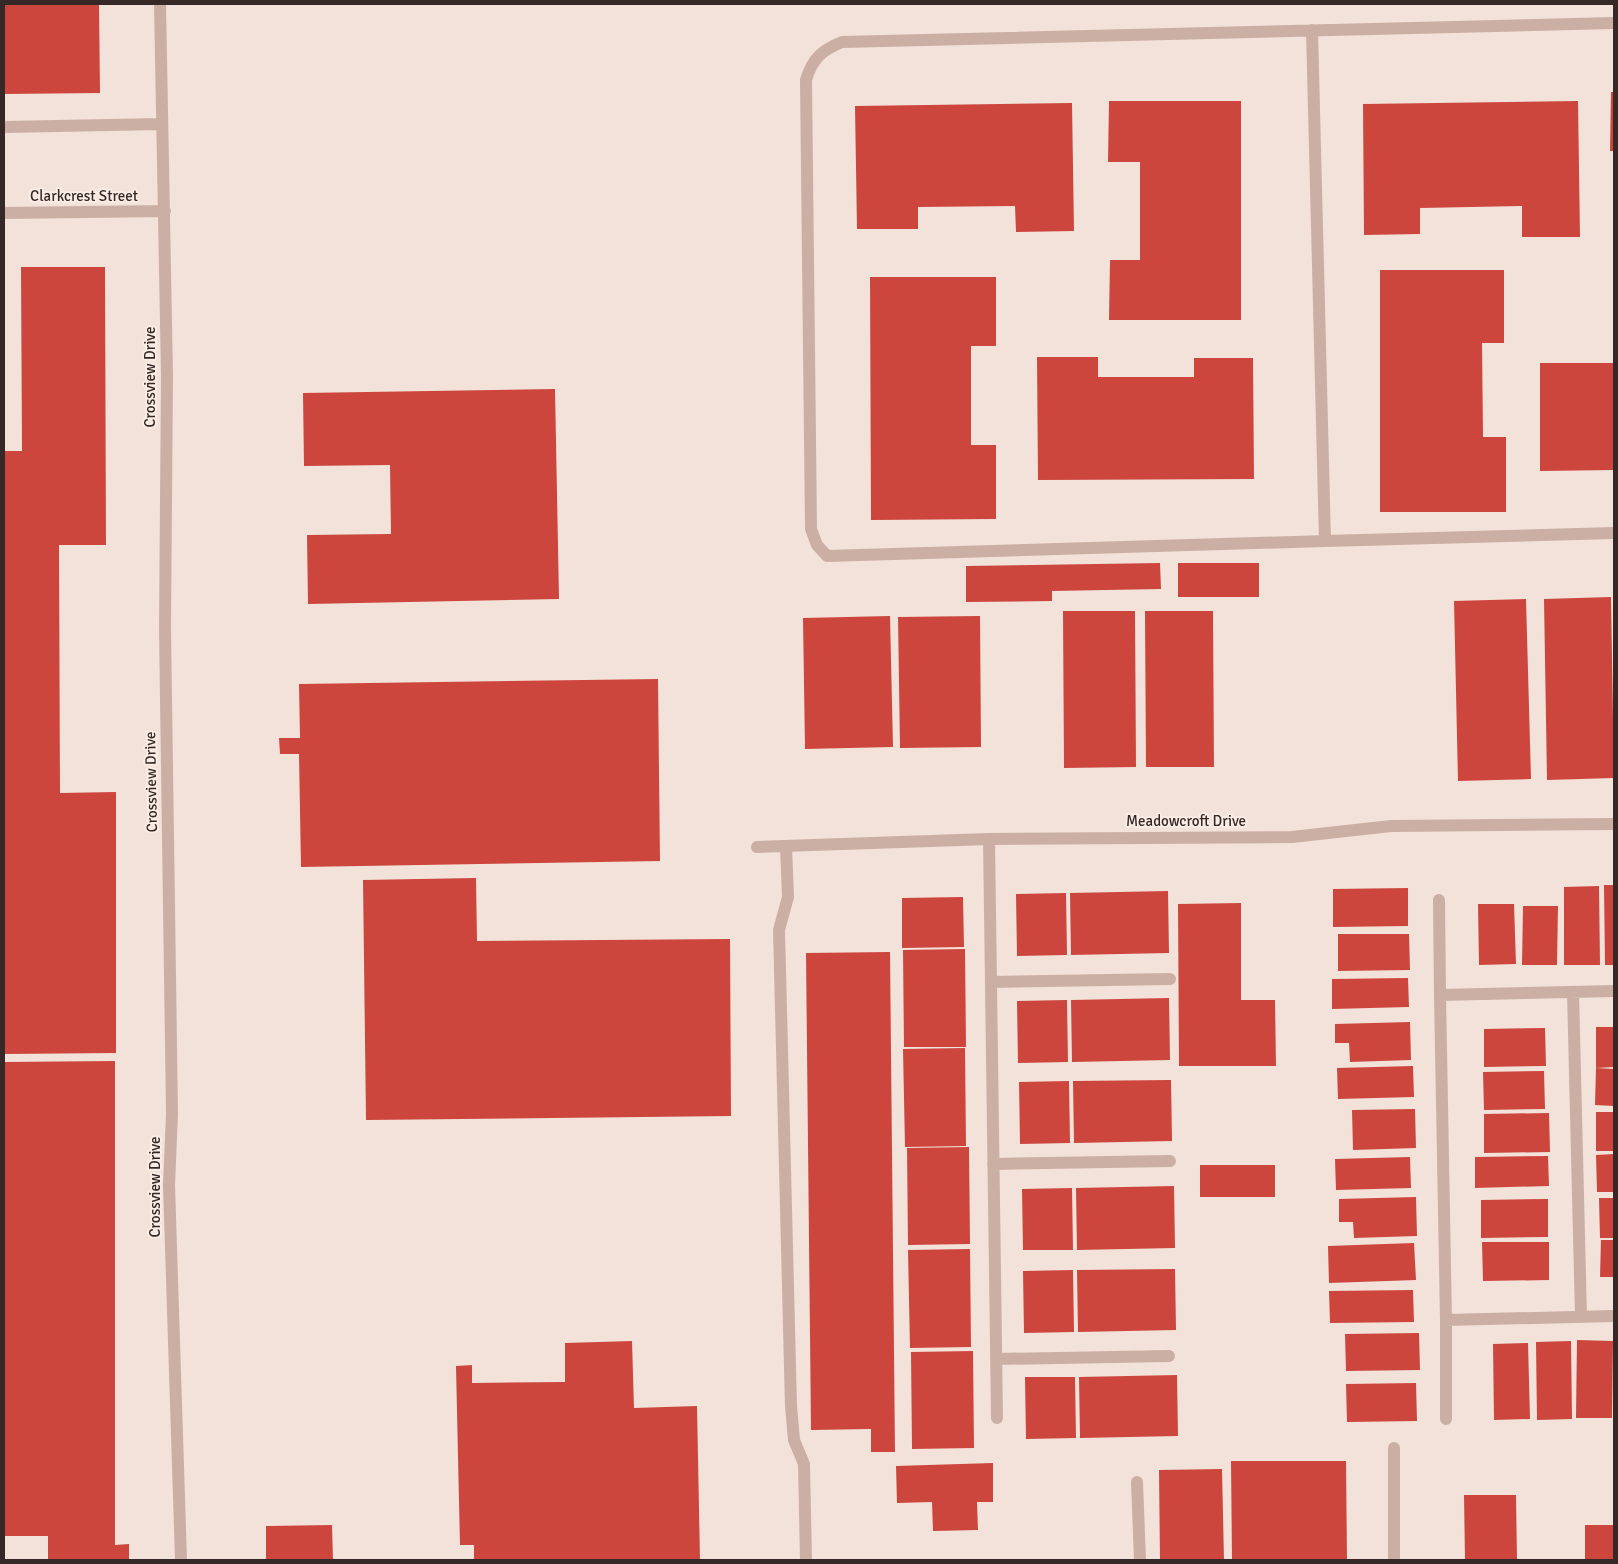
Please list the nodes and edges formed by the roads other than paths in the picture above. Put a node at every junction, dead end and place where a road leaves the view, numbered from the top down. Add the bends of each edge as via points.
1 (160, 4) edge
2 (1614, 23) edge
3 (1312, 30) junction
4 (162, 124) junction
5 (4, 127) edge
6 (165, 211) junction
7 (4, 213) edge
8 (1614, 533) edge
9 (1325, 541) junction
10 (1614, 824) edge
11 (989, 839) junction
12 (786, 846) junction
13 (757, 847) dead end
14 (1439, 900) dead end
15 (1170, 979) dead end
16 (991, 982) junction
17 (1614, 991) edge
18 (1573, 992) junction
19 (1440, 995) junction
20 (1170, 1161) dead end
21 (994, 1164) junction
22 (1614, 1316) edge
23 (1581, 1317) junction
24 (1446, 1320) junction
25 (1169, 1356) dead end
26 (996, 1359) junction
27 (997, 1418) dead end
28 (1446, 1419) dead end
29 (1394, 1448) dead end
30 (1138, 1482) dead end
31 (181, 1560) edge
32 (806, 1560) edge
33 (1140, 1560) edge
34 (1394, 1560) edge

1 - 4 street, Crossview Drive
2 - 3 street
3 - 9 street
3 - 9 street via 842,42 826,48 811,64 806,80 811,529 817,545 827,556
4 - 5 street
4 - 6 street, Crossview Drive
6 - 7 street, Clarkcrest Street
6 - 31 street, Crossview Drive via 165,629 172,1114 169,1185
8 - 9 street
10 - 11 street, Meadowcroft Drive via 1391,826 1292,837
11 - 12 street, Meadowcroft Drive
11 - 16 street
12 - 13 street, Meadowcroft Drive
12 - 32 street via 788,897 779,930 791,1406 794,1440 804,1464
14 - 19 street
15 - 16 street
16 - 21 street
17 - 18 street
18 - 19 street
18 - 23 street
19 - 24 street
20 - 21 street
21 - 26 street
22 - 23 street
23 - 24 street
24 - 28 street
25 - 26 street
26 - 27 street
29 - 34 street
30 - 33 street

